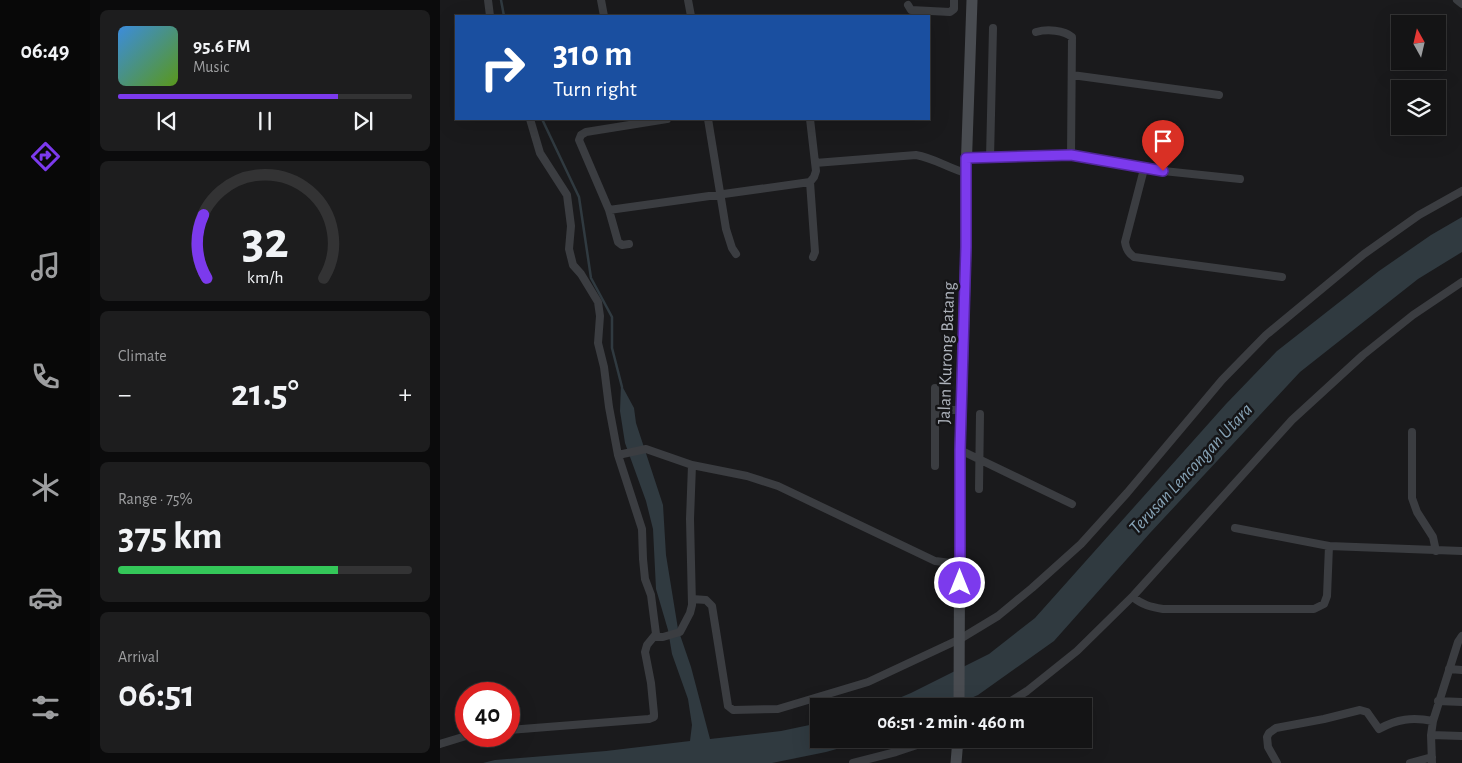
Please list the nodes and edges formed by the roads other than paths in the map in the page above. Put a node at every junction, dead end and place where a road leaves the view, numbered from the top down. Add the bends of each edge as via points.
1 (488, 0) edge
2 (601, 0) edge
3 (688, 0) edge
4 (954, 0) edge
5 (972, 0) edge
6 (1457, 0) edge
7 (1462, 4) edge
8 (908, 5) dead end
9 (490, 15) edge
10 (604, 15) edge
11 (690, 15) edge
12 (993, 28) dead end
13 (1036, 32) dead end
14 (1072, 75) junction
15 (1219, 95) dead end
16 (530, 120) edge
17 (652, 120) edge
18 (708, 120) edge
19 (810, 120) edge
20 (621, 122) edge
21 (1071, 155) junction
22 (966, 158) junction
23 (990, 158) junction
24 (815, 163) junction
25 (1144, 169) junction
26 (966, 173) junction
27 (1240, 179) dead end
28 (810, 182) junction
29 (1462, 191) edge
30 (720, 194) junction
31 (608, 210) junction
32 (629, 244) dead end
33 (736, 254) dead end
34 (814, 257) dead end
35 (1282, 277) dead end
36 (1462, 282) edge
37 (935, 388) dead end
38 (935, 410) junction
39 (961, 410) junction
40 (980, 414) dead end
41 (1412, 432) dead end
42 (960, 450) junction
43 (621, 455) junction
44 (979, 459) junction
45 (692, 465) junction
46 (935, 466) dead end
47 (979, 489) dead end
48 (1072, 504) dead end
49 (1235, 528) dead end
50 (1329, 546) junction
51 (1436, 551) junction
52 (1462, 551) edge
53 (959, 564) junction
54 (1132, 597) junction
55 (692, 599) junction
56 (1462, 636) edge
57 (655, 637) junction
58 (960, 643) junction
59 (1449, 669) junction
60 (1462, 670) edge
61 (959, 698) edge
62 (1016, 698) edge
63 (1438, 701) junction
64 (1462, 702) edge
65 (1432, 721) junction
66 (520, 729) edge
67 (1431, 735) junction
68 (1462, 736) edge
69 (455, 739) edge
70 (440, 744) edge
71 (908, 748) edge
72 (957, 748) edge
73 (1432, 760) edge
74 (852, 763) edge
75 (956, 763) edge
76 (1277, 763) edge
77 (1410, 763) edge

1 - 9 street
2 - 10 street
3 - 11 street
4 - 8 street via 954,9 950,12 911,10
5 - 22 street, Jalan Kurong Batang
6 - 7 street
12 - 23 street
13 - 14 street via 1043,30 1072,37
14 - 15 street
14 - 21 street
16 - 43 street via 540,153 567,195 571,226 569,249 573,265 598,302 598,344
17 - 20 street
18 - 30 street
19 - 24 street
20 - 31 street via 586,132 579,140
21 - 23 street
21 - 25 street
22 - 23 street
22 - 26 street, Jalan Kurong Batang
24 - 26 street via 916,155 930,157
24 - 28 street via 816,171
25 - 27 street
25 - 35 street via 1125,242 1130,254
26 - 39 street, Jalan Kurong Batang
28 - 30 street
28 - 34 street
29 - 58 street via 1420,215 1364,254 1266,335 1222,380 1080,544 1032,588
30 - 31 street
30 - 33 street via 726,229
31 - 32 street via 618,242
36 - 54 street via 1413,315 1363,355 1292,420
37 - 38 street
38 - 39 street
38 - 46 street
39 - 42 street, Jalan Kurong Batang
40 - 44 street
41 - 51 street via 1412,498 1433,537
42 - 44 street
42 - 53 street, Jalan Kurong Batang
43 - 45 street via 646,449
43 - 57 street via 642,530 645,579 654,607
44 - 47 street
44 - 48 street
45 - 53 street via 778,486 935,561
45 - 55 street
49 - 50 street
50 - 51 street
50 - 54 street via 1327,596 1324,604 1314,609 1163,609 1148,607
51 - 52 street
53 - 58 street, Jalan Kurong Batang
54 - 62 street via 1077,651
55 - 57 street via 690,613 680,632
55 - 58 street via 706,600 712,606 728,706 733,710 778,709 868,682
56 - 59 street
57 - 66 street via 644,652 651,683 652,718
58 - 61 street, Jalan Kurong Batang
59 - 60 street
59 - 63 street
63 - 64 street
63 - 65 street
65 - 67 street
65 - 76 street via 1402,719 1378,729 1367,712 1360,710 1276,728 1269,733 1267,742
67 - 68 street
67 - 73 street
69 - 70 street
71 - 74 street
72 - 75 street
73 - 77 street

